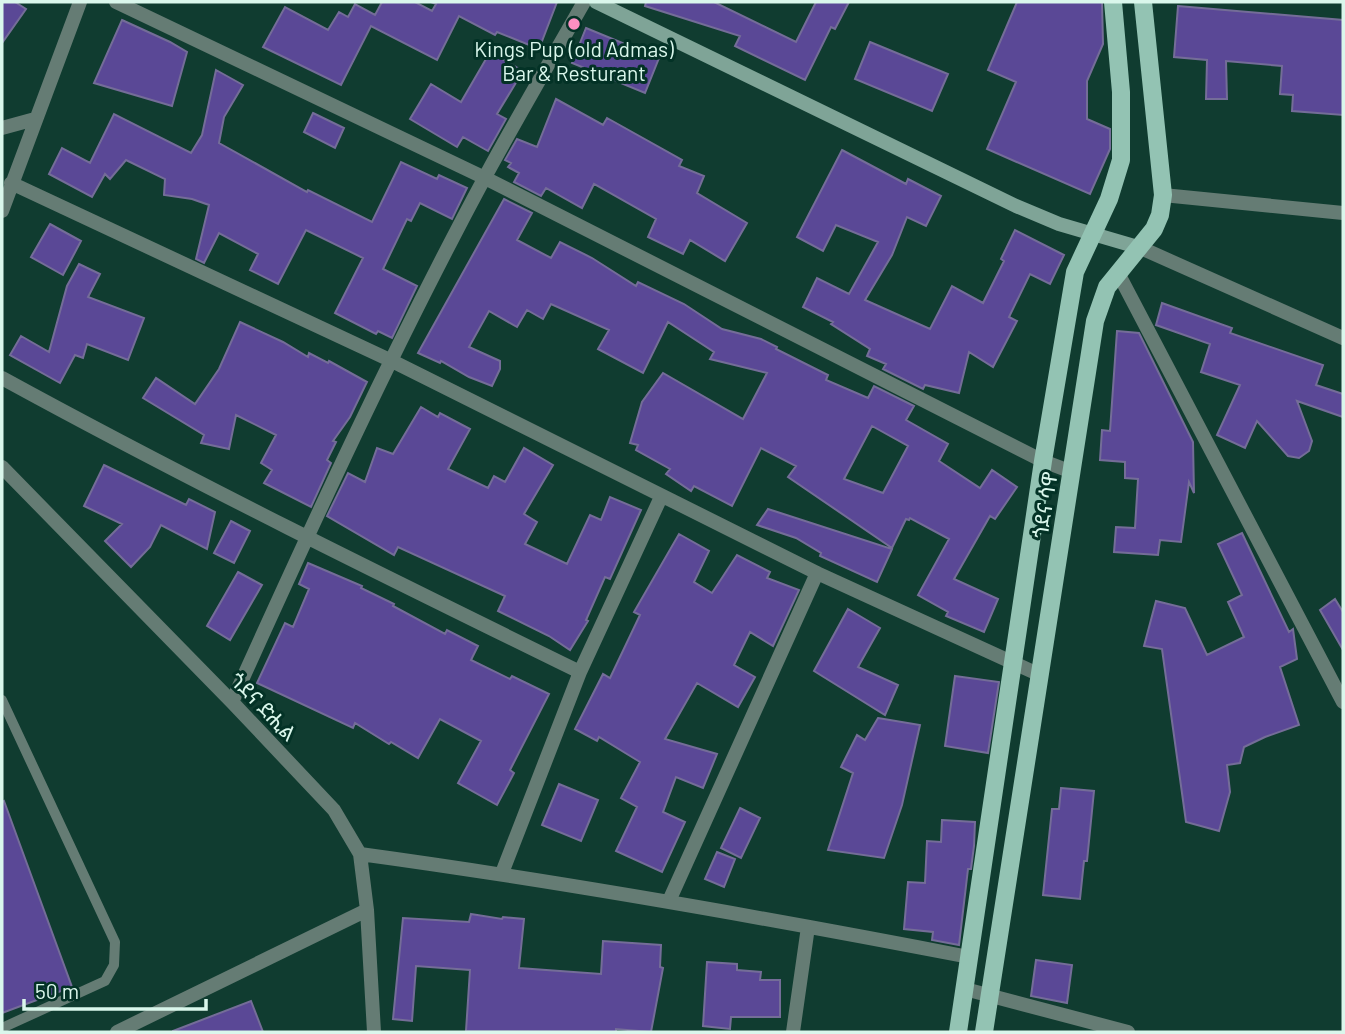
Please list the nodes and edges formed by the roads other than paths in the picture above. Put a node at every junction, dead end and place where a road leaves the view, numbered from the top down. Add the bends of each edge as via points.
1 (80, 2) edge
2 (116, 2) edge
3 (584, 2) edge
4 (596, 2) edge
5 (1112, 2) edge
6 (1143, 2) edge
7 (35, 119) junction
8 (2, 128) edge
9 (485, 178) junction
10 (11, 183) junction
11 (1163, 195) junction
12 (2, 211) edge
13 (1343, 213) edge
14 (1092, 234) junction
15 (1141, 248) junction
16 (1118, 273) junction
17 (1343, 338) edge
18 (392, 360) junction
19 (2, 378) edge
20 (1043, 461) junction
21 (2, 467) edge
22 (1072, 472) junction
23 (661, 496) junction
24 (306, 538) junction
25 (817, 573) junction
26 (1013, 663) junction
27 (580, 673) junction
28 (1040, 675) junction
29 (2, 700) edge
30 (232, 702) junction
31 (1343, 702) edge
32 (360, 854) junction
33 (502, 873) junction
34 (669, 901) junction
35 (367, 910) junction
36 (808, 927) junction
37 (970, 957) junction
38 (965, 989) junction
39 (989, 994) junction
40 (2, 1028) edge
41 (117, 1032) edge
42 (374, 1032) edge
43 (793, 1032) edge
44 (958, 1032) edge
45 (984, 1032) edge
46 (1128, 1032) edge

1 - 7 street
2 - 9 street
3 - 9 street
4 - 14 main road via 1016,206
5 - 14 main road, ጎደና ሳዋ via 1121,92 1121,160
6 - 11 main road, ጎደና ሳዋ
7 - 8 street
7 - 10 street
9 - 18 street
9 - 20 street
10 - 12 street
10 - 18 street
11 - 13 street
11 - 15 main road, ጎደና ሳዋ via 1157,222
14 - 15 main road
14 - 20 main road, ጎደና ሳዋ via 1075,272
15 - 16 main road, ጎደና ሳዋ
15 - 17 street
16 - 22 main road, ጎደና ሳዋ via 1107,287 1095,321
16 - 31 street
18 - 23 street
18 - 24 street
19 - 24 street
20 - 22 street
20 - 26 main road, ጎደና ሳዋ
21 - 30 street, ጎደና ድሒል
22 - 28 main road, ጎደና ሳዋ
23 - 25 street
23 - 27 street
24 - 27 street
24 - 30 street
25 - 26 street
25 - 34 street
26 - 28 street
26 - 37 main road, ጎደና ሳዋ
27 - 33 street
28 - 39 main road, ጎደና ሳዋ
29 - 40 lane via 115,942 114,965 105,981
30 - 32 street, ጎደና ድሒል via 334,810
32 - 33 street
32 - 35 street, ጎደና ድሒል
33 - 34 street
34 - 36 street
35 - 41 street
35 - 42 street, ጎደና ድሒል
36 - 37 street
36 - 43 street
37 - 38 main road, ጎደና ሳዋ
38 - 39 street
38 - 44 main road, ጎደና ሳዋ
39 - 45 main road, ጎደና ሳዋ
39 - 46 street

